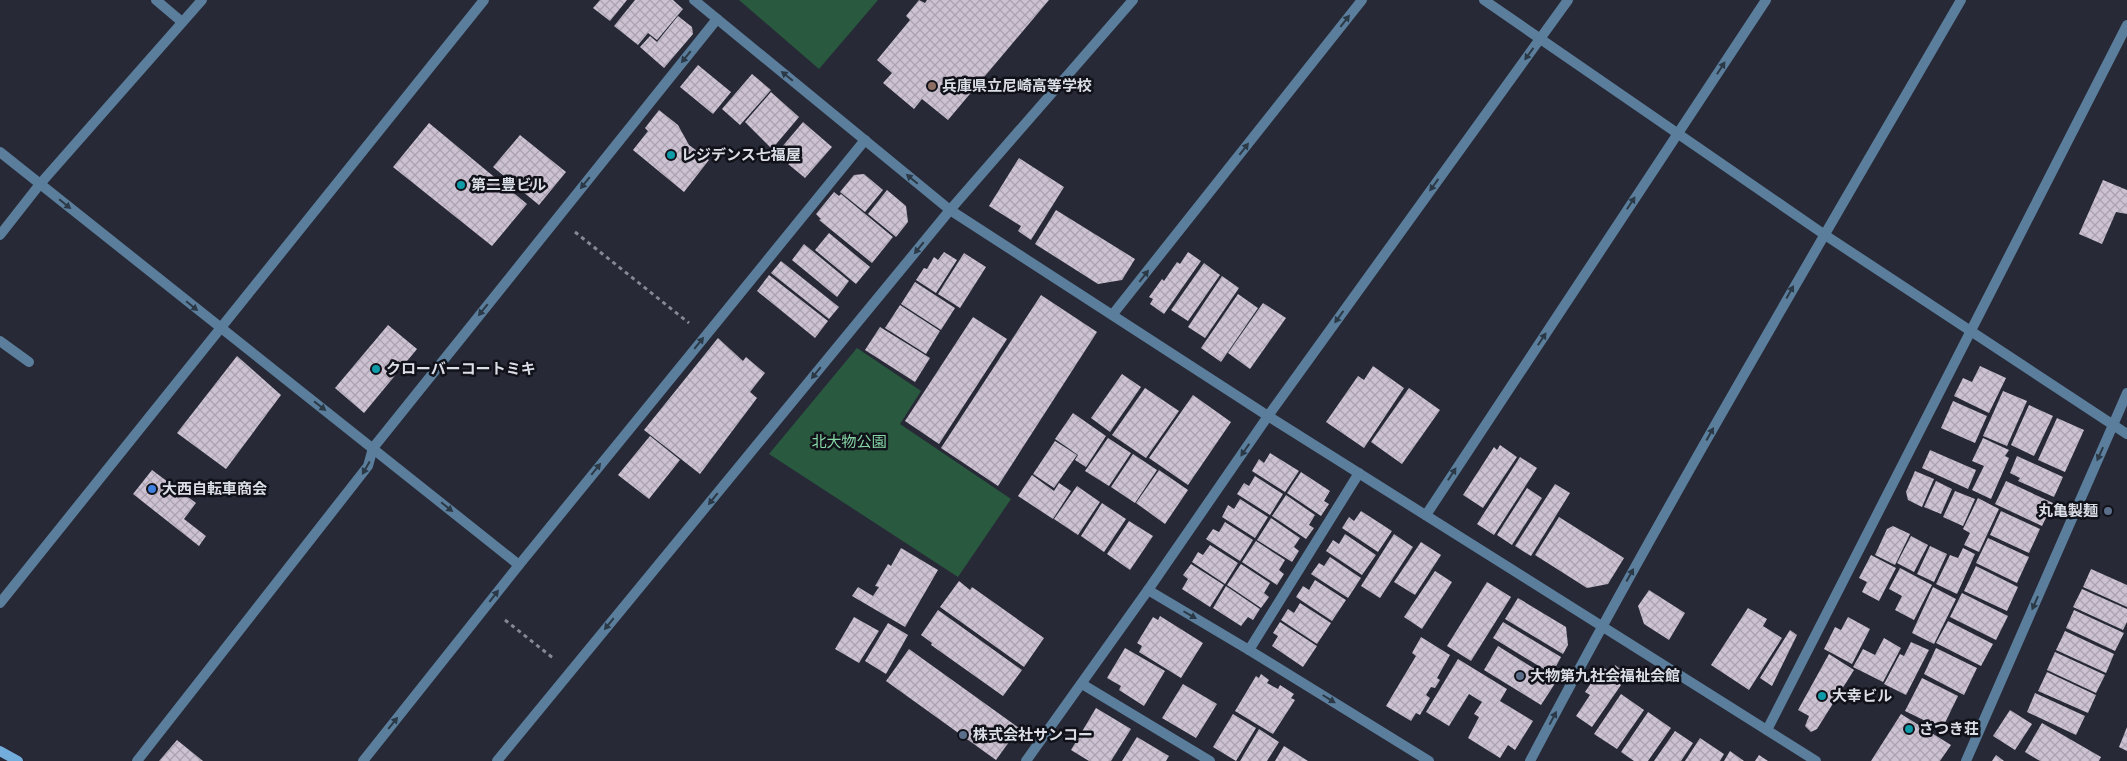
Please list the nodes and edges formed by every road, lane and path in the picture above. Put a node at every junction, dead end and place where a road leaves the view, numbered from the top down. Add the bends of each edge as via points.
1 (156, 0) edge
2 (202, 0) edge
3 (484, 0) edge
4 (694, 0) edge
5 (1133, 0) edge
6 (1362, 0) edge
7 (1484, 0) edge
8 (1568, 0) edge
9 (1766, 0) edge
10 (1961, 0) edge
11 (717, 18) junction
12 (182, 22) junction
13 (2127, 25) edge
14 (1540, 39) junction
15 (1678, 133) junction
16 (865, 140) junction
17 (0, 152) edge
18 (40, 184) junction
19 (950, 210) junction
20 (557, 218) junction
21 (0, 235) edge
22 (1825, 235) junction
23 (1113, 314) junction
24 (220, 327) junction
25 (1971, 332) junction
26 (706, 336) junction
27 (0, 340) edge
28 (29, 362) dead end
29 (2127, 393) edge
30 (1268, 416) junction
31 (2113, 424) junction
32 (2127, 434) edge
33 (373, 448) junction
34 (1359, 473) junction
35 (1426, 515) junction
36 (518, 565) junction
37 (1148, 590) junction
38 (0, 603) edge
39 (487, 606) junction
40 (1602, 625) junction
41 (1250, 650) junction
42 (570, 672) junction
43 (1082, 684) junction
44 (1767, 730) junction
45 (0, 751) edge
46 (18, 761) edge
47 (137, 761) edge
48 (363, 761) edge
49 (497, 761) edge
50 (1026, 761) edge
51 (1210, 761) edge
52 (1429, 761) edge
53 (1530, 761) edge
54 (1816, 761) edge
55 (1966, 761) edge

1 - 12 street
2 - 12 street
3 - 24 street
4 - 11 street
5 - 19 street
23 -> 6 street
7 - 14 street
8 - 14 street
15 -> 9 street
10 - 22 street
16 -> 11 street
11 -> 20 street
12 - 18 street
13 - 25 street
14 - 15 street
14 -> 30 street
15 - 22 street
35 -> 15 street
19 -> 16 street
16 - 26 street
17 - 18 street
18 - 21 street
18 -> 24 street
19 - 23 street
19 -> 42 street
20 - 26 path
20 -> 33 street
22 - 25 street
40 -> 22 street
23 - 30 street
24 -> 33 street
24 - 38 street
25 - 31 street
25 - 44 street
36 -> 26 street
27 - 28 street
29 - 31 street
30 - 34 street
30 -> 37 street
31 - 32 street
31 -> 55 street
33 -> 36 street
33 -> 47 street via 368,466
34 - 35 street
34 - 41 street
35 - 40 street
39 -> 36 street
37 -> 41 street
37 - 43 street
39 - 42 path
48 -> 39 street
40 - 44 street
53 -> 40 street
41 -> 52 street
42 - 49 street
43 - 50 street
43 - 51 street
44 - 54 street
45 - 46 street

